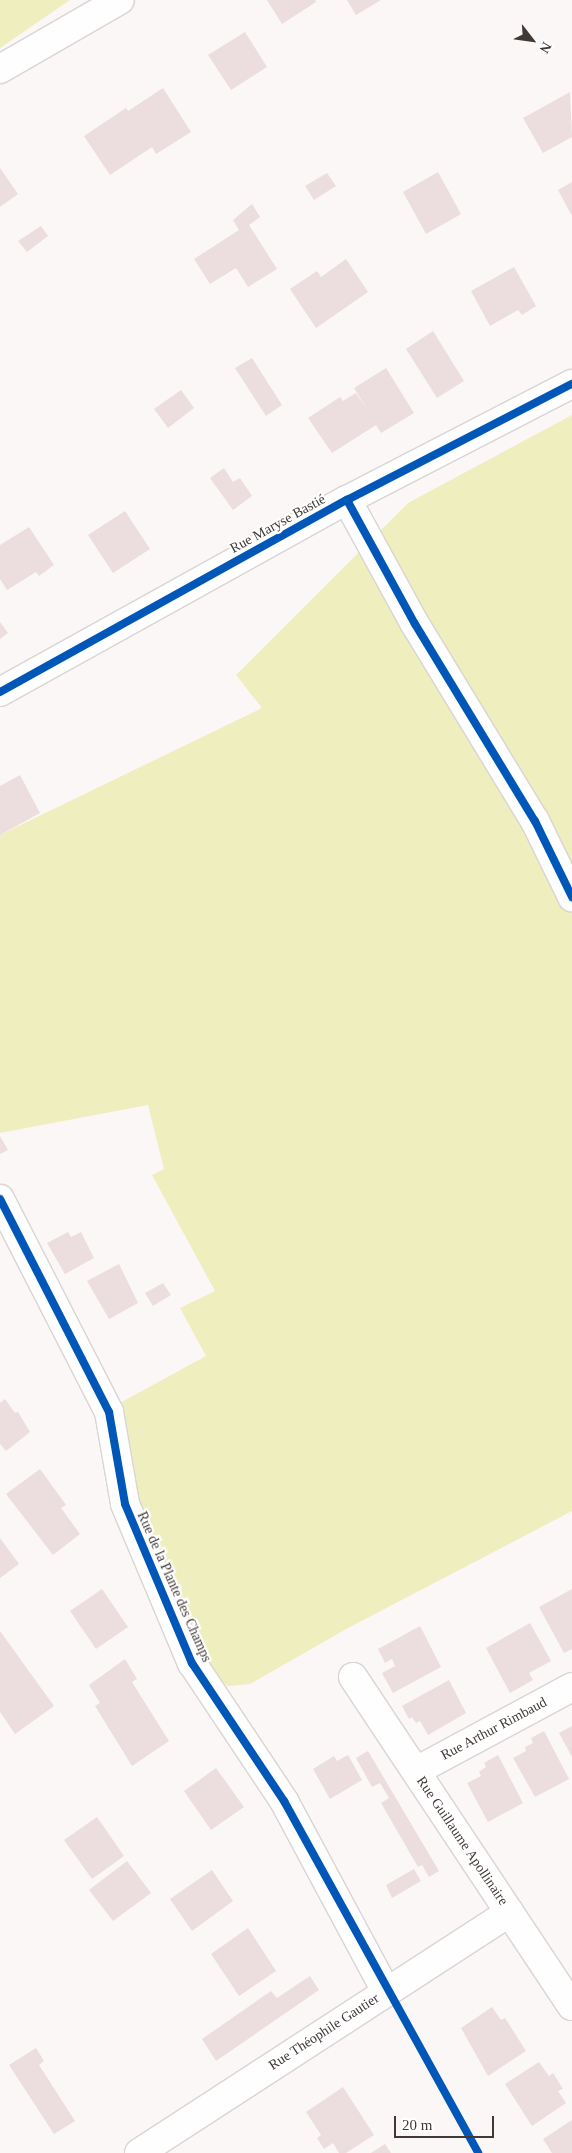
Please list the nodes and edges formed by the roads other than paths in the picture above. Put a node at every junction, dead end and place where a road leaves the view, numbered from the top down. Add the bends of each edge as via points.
1 (120, 0) edge
2 (0, 69) edge
3 (572, 384) edge
4 (347, 500) junction
5 (0, 692) edge
6 (572, 897) edge
7 (0, 1199) edge
8 (353, 1677) dead end
9 (572, 1687) edge
10 (416, 1772) junction
11 (510, 1912) junction
12 (386, 1991) junction
13 (572, 2006) edge
14 (139, 2153) edge

1 - 2 street
3 - 4 street, Rue Maryse Bastié
4 - 5 street, Rue Maryse Bastié
4 - 6 street via 415,624 535,821
7 - 12 street, Rue de la Plante des Champs via 109,1412 125,1504 192,1663 284,1801
8 - 10 street, Rue Guillaume Apollinaire
9 - 10 street, Rue Arthur Rimbaud
10 - 11 street, Rue Guillaume Apollinaire
11 - 12 street, Rue Théophile Gautier
11 - 13 street, Rue Guillaume Apollinaire
12 - 14 street, Rue Théophile Gautier

